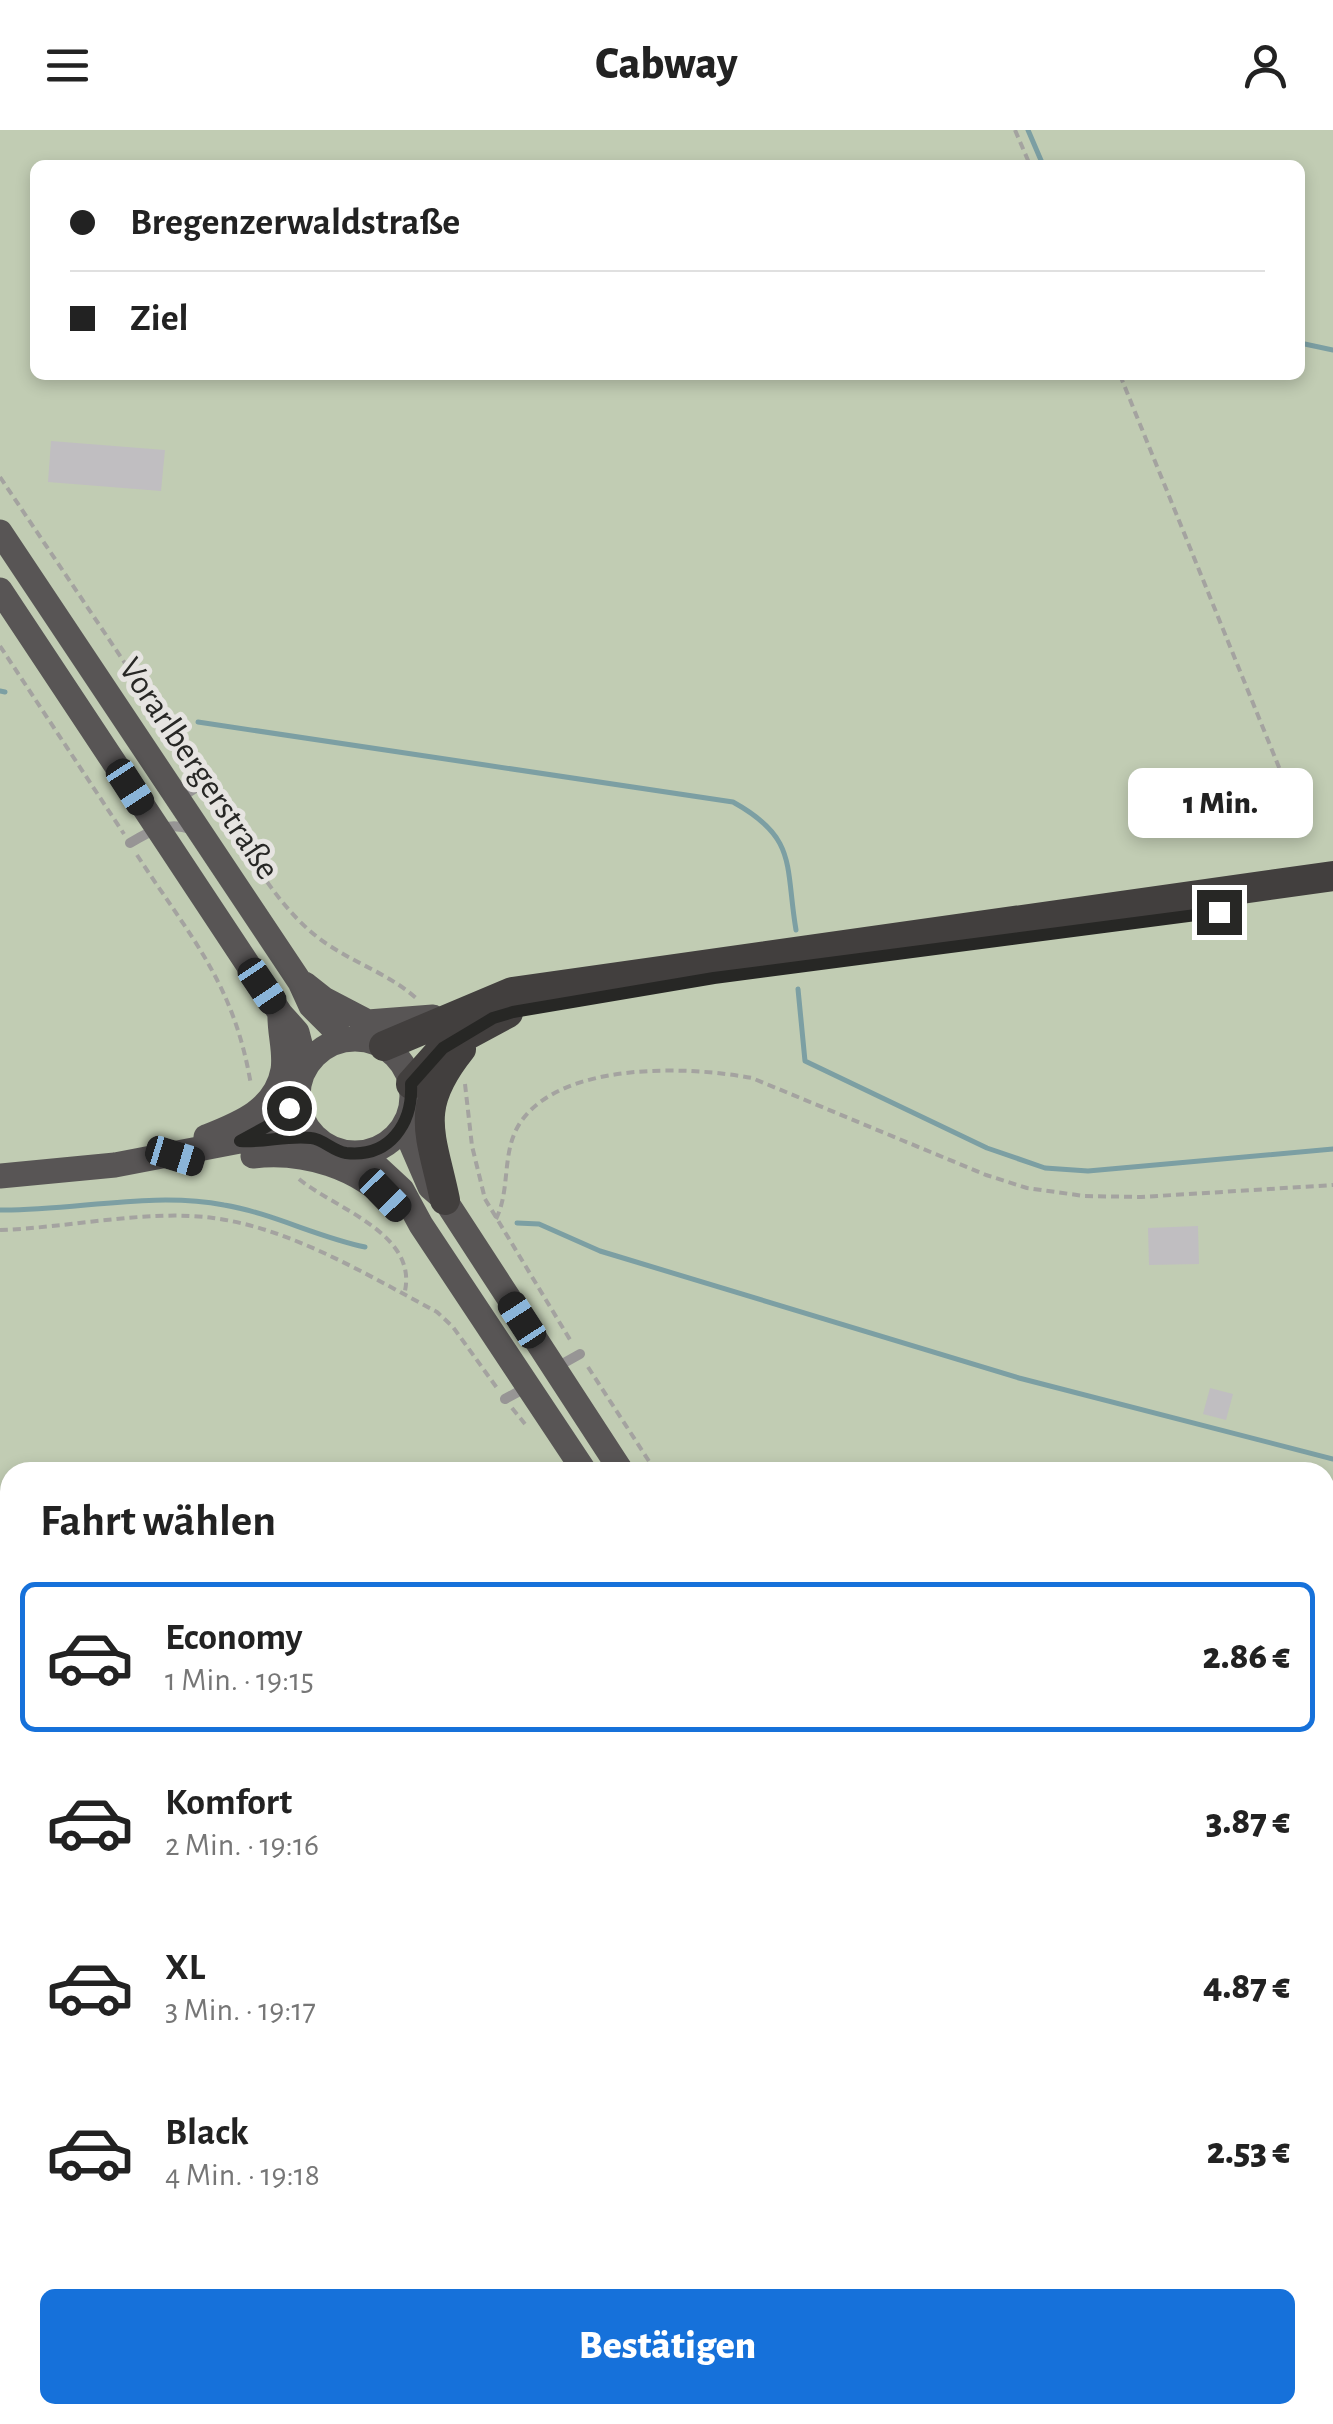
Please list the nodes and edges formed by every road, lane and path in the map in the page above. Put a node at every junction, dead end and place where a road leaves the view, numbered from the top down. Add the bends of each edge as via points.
1 (1015, 130) edge
2 (1028, 160) edge
3 (1122, 380) edge
4 (0, 477) edge
5 (0, 532) edge
6 (0, 590) edge
7 (0, 646) edge
8 (204, 782) junction
9 (1289, 792) dead end
10 (178, 799) junction
11 (156, 828) junction
12 (201, 833) junction
13 (130, 843) junction
14 (1333, 876) edge
15 (1333, 896) edge
16 (300, 982) junction
17 (438, 1012) junction
18 (280, 1013) junction
19 (493, 1018) junction
20 (344, 1039) junction
21 (384, 1046) junction
22 (306, 1067) junction
23 (463, 1072) dead end
24 (411, 1084) junction
25 (297, 1093) junction
26 (254, 1099) dead end
27 (404, 1127) junction
28 (315, 1138) junction
29 (240, 1141) junction
30 (362, 1153) junction
31 (175, 1156) junction
32 (292, 1173) dead end
33 (0, 1176) edge
34 (1333, 1186) edge
35 (445, 1200) junction
36 (496, 1219) junction
37 (421, 1225) junction
38 (0, 1230) edge
39 (404, 1294) junction
40 (481, 1315) junction
41 (580, 1354) junction
42 (554, 1369) junction
43 (517, 1392) junction
44 (526, 1425) dead end
45 (577, 1462) edge
46 (615, 1462) edge
47 (650, 1462) edge

1 - 2 path
3 - 9 path
4 - 8 path
5 - 10 main road, Vorarlbergerstraße
6 - 11 main road, Vorarlbergerstraße
7 - 13 path
8 - 10 lane
8 - 17 path via 296,917 332,948
10 - 12 main road, Vorarlbergerstraße
11 - 12 lane via 178,825
11 - 13 lane
11 - 18 main road, Vorarlbergerstraße
12 - 16 main road, Vorarlbergerstraße
13 - 26 path via 223,985
14 - 17 highway via 585,979
15 - 19 highway via 694,981
16 - 17 main road via 368,1022
16 - 20 main road, Vorarlbergerstraße via 310,1006
17 - 21 highway
18 - 22 main road, Vorarlbergerstraße via 297,1032
18 - 31 main road via 283,1070 269,1100 249,1118
19 - 24 highway via 443,1048
19 - 35 highway via 459,1052 430,1101 428,1139
20 - 21 main road
20 - 22 main road via 323,1047
21 - 24 main road
22 - 25 main road
23 - 36 path via 478,1178
24 - 27 main road
25 - 28 main road via 301,1117
25 - 29 main road via 282,1116
27 - 30 main road
27 - 35 main road via 430,1187
28 - 29 main road
28 - 30 main road
29 - 31 main road
30 - 37 main road via 402,1190
31 - 33 main road
31 - 37 main road via 200,1163 306,1157 355,1174
32 - 39 path via 388,1238 402,1262
34 - 36 path via 1142,1197 1027,1188 752,1078 662,1069 576,1086 529,1112 513,1139
35 - 42 main road
36 - 41 path
37 - 40 main road
38 - 39 path via 214,1218 280,1235
39 - 43 path via 454,1326
40 - 42 main road via 507,1325 535,1366
40 - 43 main road
41 - 42 lane
41 - 47 path
42 - 46 main road
43 - 44 path
43 - 45 main road

